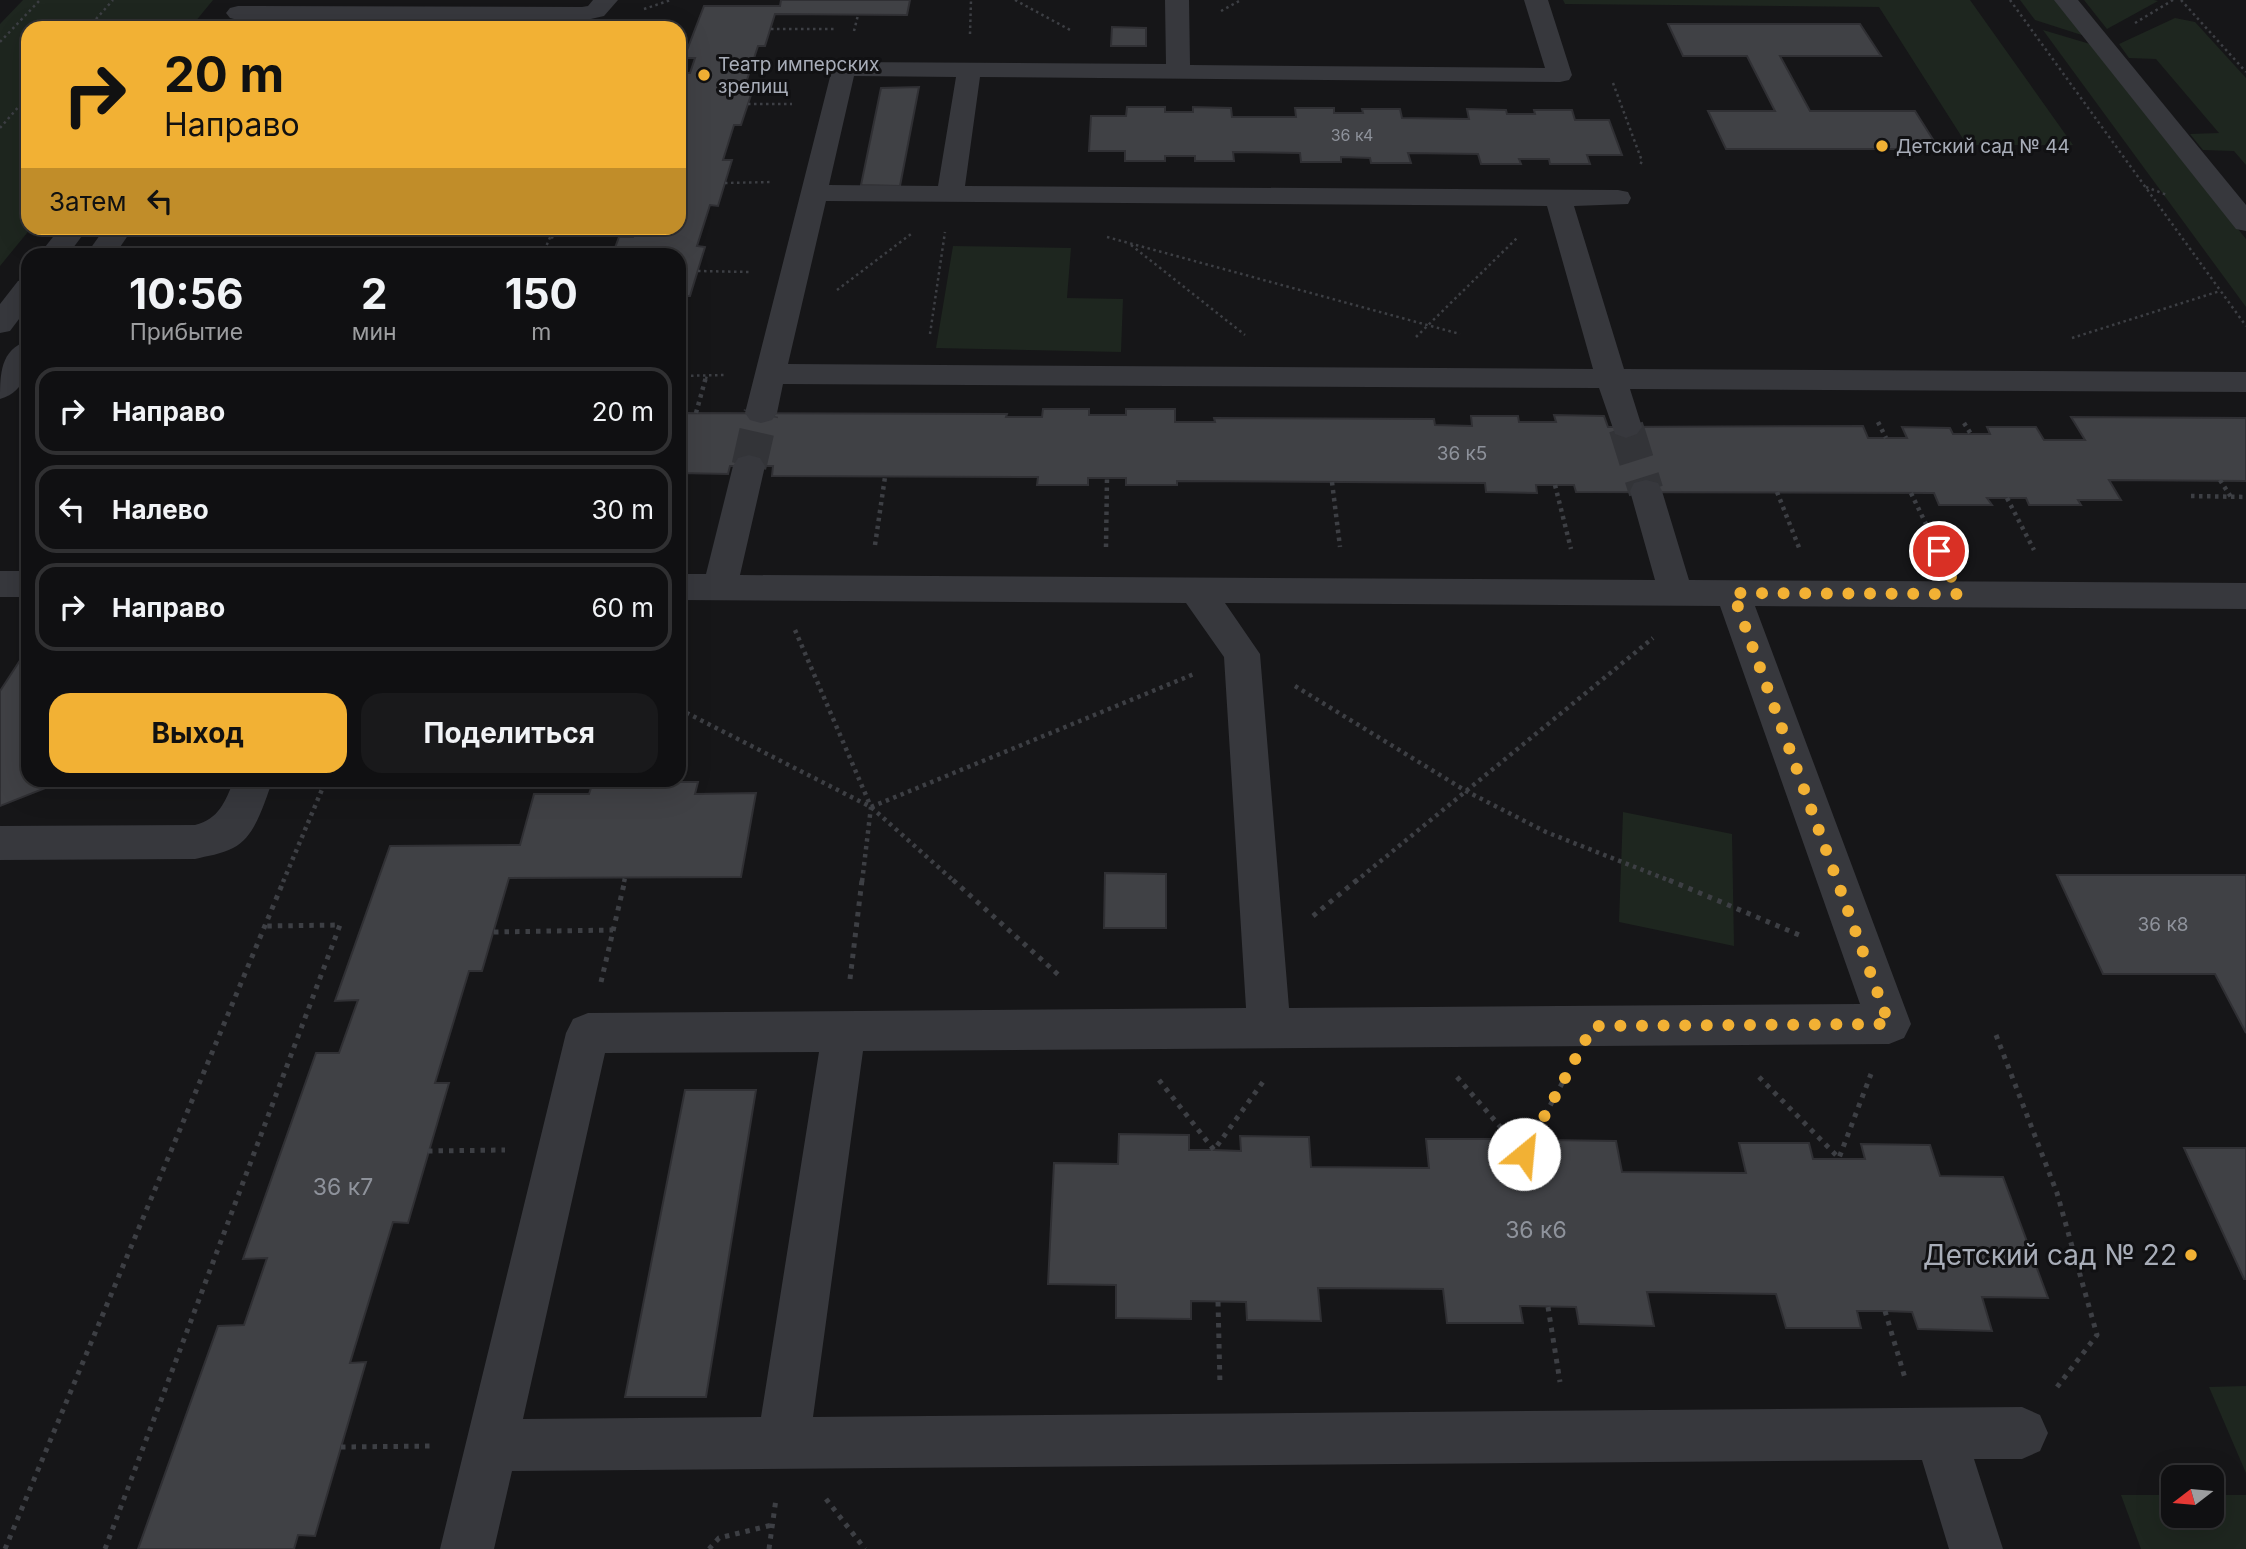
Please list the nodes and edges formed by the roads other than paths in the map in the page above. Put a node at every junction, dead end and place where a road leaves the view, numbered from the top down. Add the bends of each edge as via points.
1 (606, 0) edge
2 (1177, 0) edge
3 (1536, 0) edge
4 (2066, 0) edge
5 (238, 14) edge
6 (275, 14) edge
7 (969, 70) junction
8 (1178, 72) junction
9 (814, 193) junction
10 (1558, 198) junction
11 (1618, 198) road end
12 (949, 200) junction
13 (2246, 223) edge
14 (21, 297) edge
15 (0, 324) edge
16 (21, 360) edge
17 (771, 374) junction
18 (1612, 379) junction
19 (2246, 382) edge
20 (0, 389) edge
21 (761, 413) tunnel mouth
22 (1626, 427) tunnel mouth
23 (750, 466) tunnel mouth
24 (1646, 491) tunnel mouth
25 (0, 584) edge
26 (21, 584) edge
27 (686, 587) edge
28 (720, 588) junction
29 (1196, 590) junction
30 (1705, 593) junction
31 (2246, 596) edge
32 (251, 787) edge
33 (0, 843) edge
34 (1285, 1028) junction
35 (844, 1031) junction
36 (2022, 1433) road end
37 (1931, 1434) junction
38 (783, 1443) junction
39 (491, 1446) junction
40 (467, 1549) edge
41 (1976, 1549) edge

1 - 6 street via 596,11 582,14
2 - 8 street
3 - 8 street via 1560,75
4 - 13 street
5 - 6 street
7 - 8 street via 1128,62
7 - 9 street via 844,69
7 - 12 street
9 - 12 street
9 - 17 street
10 - 11 street
10 - 12 street
10 - 18 street
14 - 15 street
16 - 20 street
17 - 18 street
17 - 21 street
18 - 19 street
18 - 22 street
23 - 28 street
24 - 30 street
25 - 26 street
27 - 28 street
28 - 29 street
29 - 30 street
29 - 34 street via 1242,654 1263,957
30 - 31 street
30 - 34 street via 1889,1024
32 - 33 street via 239,816 222,835 195,842
34 - 35 street
35 - 38 street
35 - 39 street via 588,1033
36 - 37 street
37 - 38 street
37 - 41 street
38 - 39 street
39 - 40 street

